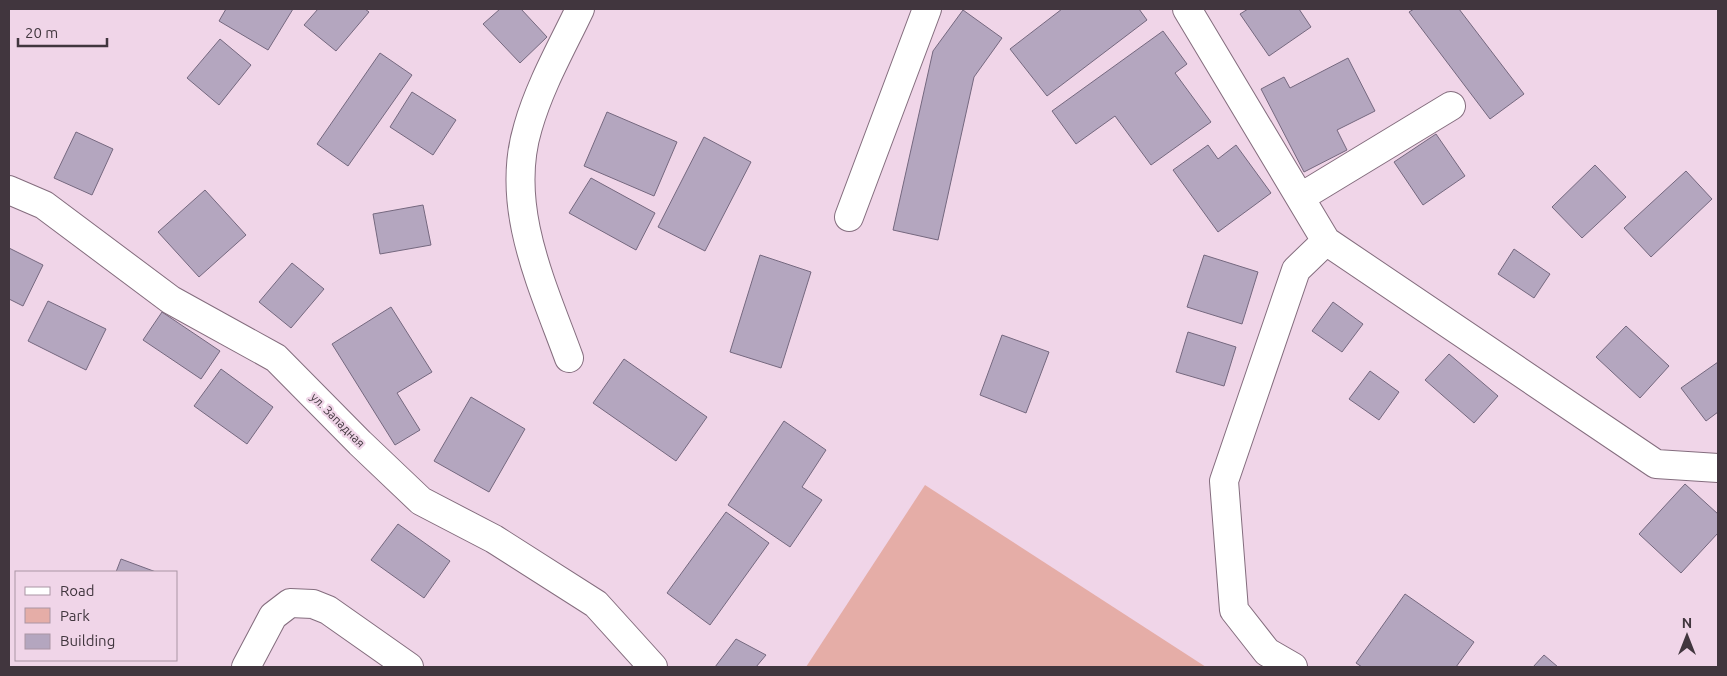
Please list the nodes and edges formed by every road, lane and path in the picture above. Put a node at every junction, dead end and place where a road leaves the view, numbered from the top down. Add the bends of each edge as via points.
1 (580, 9) edge
2 (927, 9) edge
3 (1188, 9) edge
4 (1451, 106) dead end
5 (9, 190) edge
6 (1301, 197) junction
7 (849, 217) dead end
8 (1326, 241) junction
9 (569, 358) dead end
10 (1718, 468) edge
11 (246, 667) edge
12 (409, 667) edge
13 (653, 667) edge
14 (1292, 667) edge

1 - 9 street via 543,85 527,128 521,173 522,215 530,251
2 - 7 street
3 - 6 street
4 - 6 street
5 - 13 street, ул. Западная via 44,205 171,300 276,358 421,502 494,539 596,604
6 - 8 street
8 - 10 street via 1656,464
8 - 14 street via 1296,270 1224,481 1234,610 1267,652
11 - 12 street via 273,616 290,603 313,604 328,610

